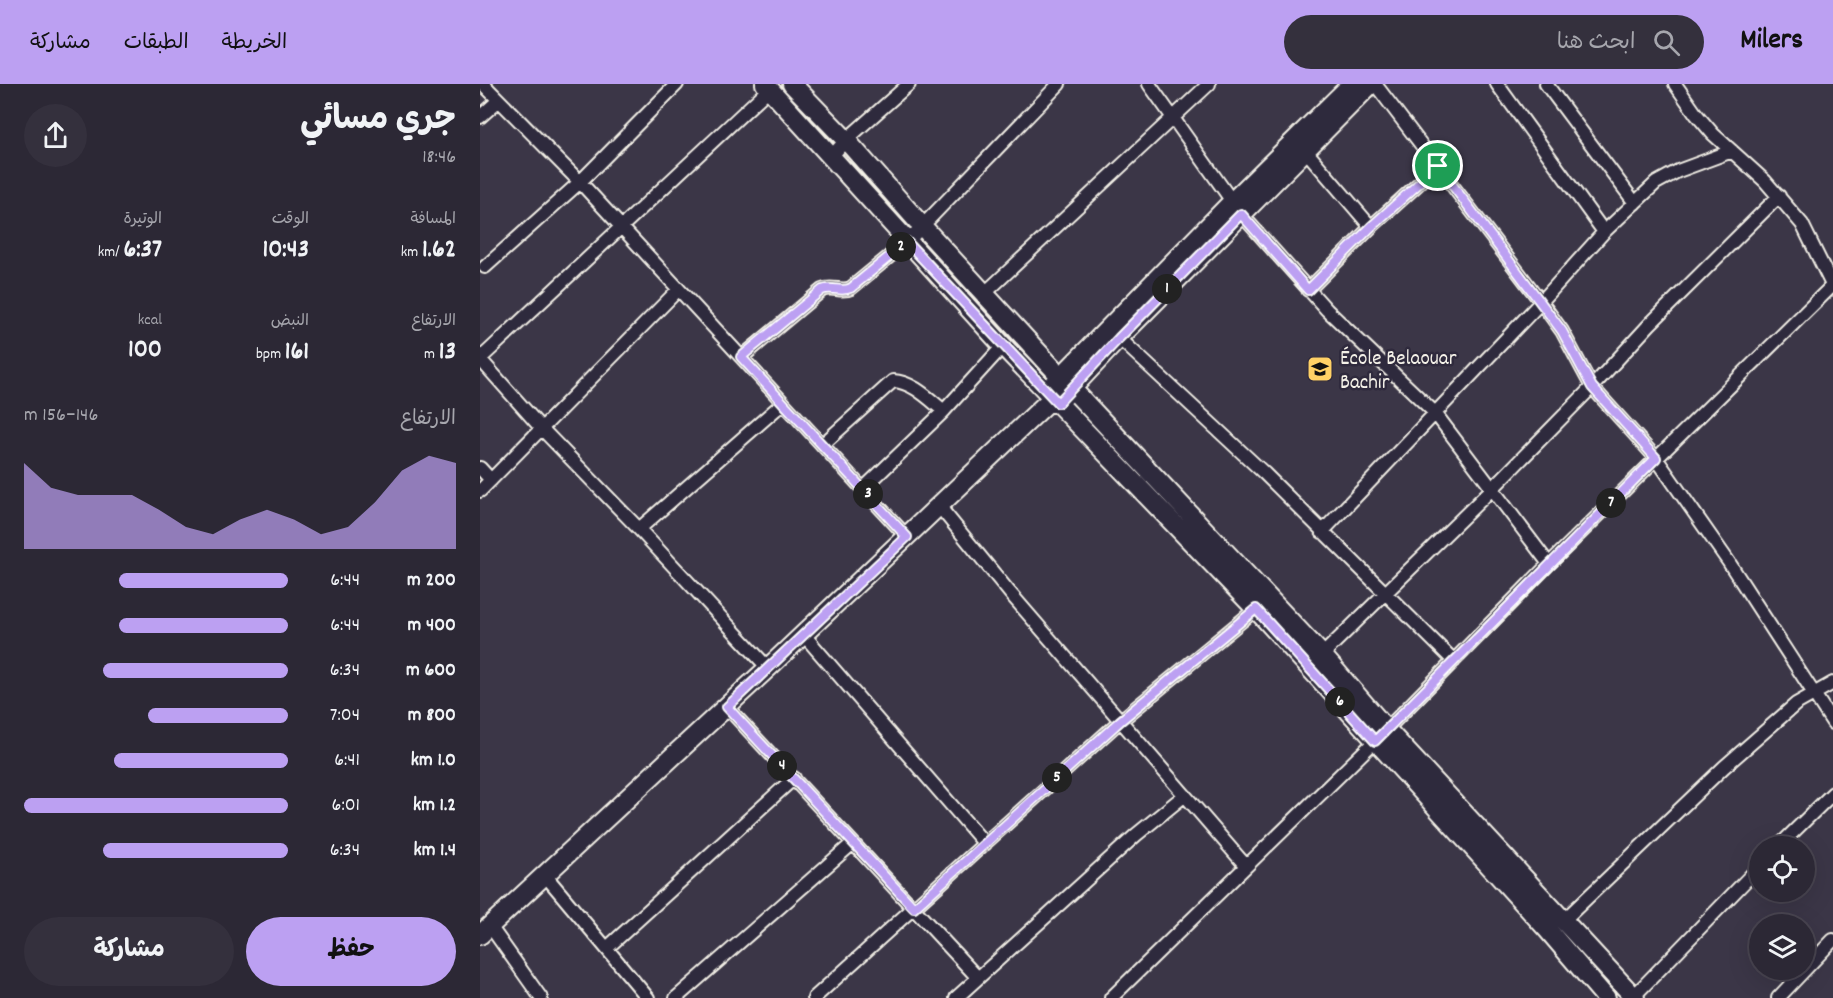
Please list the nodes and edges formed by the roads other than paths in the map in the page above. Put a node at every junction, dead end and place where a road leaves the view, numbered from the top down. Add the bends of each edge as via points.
1 (483, 84) edge
2 (677, 84) edge
3 (792, 84) edge
4 (909, 84) edge
5 (1059, 84) edge
6 (1149, 84) edge
7 (1209, 84) edge
8 (1352, 84) edge
9 (1373, 84) edge
10 (1546, 84) edge
11 (1675, 84) edge
12 (1499, 85) edge
13 (767, 86) edge
14 (500, 100) junction
15 (480, 117) edge
16 (1174, 118) junction
17 (846, 140) junction
18 (1305, 150) junction
19 (1732, 151) junction
20 (830, 158) junction
21 (1438, 166) junction
22 (580, 182) junction
23 (1779, 196) junction
24 (1635, 203) junction
25 (1236, 208) junction
26 (922, 226) junction
27 (1371, 227) junction
28 (621, 228) junction
29 (1604, 232) junction
30 (907, 242) junction
31 (485, 267) dead end
32 (1833, 286) edge
33 (678, 290) junction
34 (1308, 290) junction
35 (984, 294) junction
36 (1541, 302) junction
37 (1119, 338) junction
38 (1003, 346) junction
39 (741, 357) junction
40 (480, 359) edge
41 (1066, 382) junction
42 (1592, 387) junction
43 (1051, 399) junction
44 (783, 403) junction
45 (944, 411) junction
46 (1435, 414) junction
47 (542, 429) junction
48 (822, 445) junction
49 (1656, 458) junction
50 (480, 468) edge
51 (491, 480) junction
52 (1492, 488) junction
53 (863, 489) junction
54 (480, 491) edge
55 (939, 506) junction
56 (639, 529) junction
57 (1322, 532) junction
58 (907, 537) junction
59 (1549, 564) junction
60 (1384, 593) junction
61 (1256, 609) junction
62 (804, 635) junction
63 (1322, 655) junction
64 (1454, 661) junction
65 (768, 668) junction
66 (1833, 683) edge
67 (1813, 694) junction
68 (727, 707) junction
69 (1120, 721) junction
70 (1833, 723) edge
71 (1380, 735) junction
72 (794, 778) junction
73 (1833, 793) edge
74 (1185, 795) junction
75 (1789, 836) edge
76 (853, 843) junction
77 (985, 844) junction
78 (1246, 866) junction
79 (545, 874) junction
80 (1749, 877) edge
81 (914, 908) junction
82 (1564, 920) junction
83 (485, 930) edge
84 (1833, 940) edge
85 (607, 948) junction
86 (978, 978) junction
87 (1633, 997) edge
88 (541, 998) edge
89 (648, 998) edge
90 (676, 998) edge
91 (814, 998) edge
92 (957, 998) edge
93 (1111, 998) edge
94 (1606, 998) edge
95 (1778, 998) edge

1 - 14 street
2 - 22 street
3 - 17 main road
4 - 17 street
5 - 26 street
6 - 16 street
7 - 16 street
8 - 25 main road
9 - 18 main road
9 - 21 street
10 - 24 street
11 - 19 street via 1696,114
12 - 29 street
13 - 20 main road
13 - 28 street
14 - 15 street
14 - 22 street
16 - 25 street
16 - 35 street
17 - 20 street
17 - 26 main road
18 - 25 main road
18 - 27 street
19 - 23 street
19 - 24 street via 1665,176
20 - 30 main road
21 - 27 street
21 - 36 street
22 - 28 street
22 - 31 street
23 - 32 street via 1802,224
23 - 42 street
24 - 29 street
25 - 34 street
25 - 37 main road
25 - 41 main road
26 - 30 street
26 - 35 main road
27 - 34 street
28 - 33 street
28 - 40 street
29 - 36 street
30 - 38 main road
30 - 39 street via 851,288 822,290
32 - 49 street
33 - 39 street
33 - 47 street
34 - 46 street
35 - 41 main road
36 - 42 street via 1562,331
36 - 46 street
37 - 41 main road
37 - 57 street
38 - 43 main road
38 - 45 street
39 - 44 street
40 - 47 street
41 - 43 main road
41 - 63 main road
42 - 49 street
42 - 52 street
43 - 55 main road
43 - 61 main road
44 - 48 street
44 - 56 street
45 - 48 street via 912,386 893,381
45 - 53 street
46 - 52 street
46 - 57 street
47 - 51 street
47 - 56 street
48 - 53 street
49 - 59 street
49 - 67 street
50 - 51 street
51 - 54 street
52 - 59 street
52 - 60 street
53 - 58 street
55 - 58 main road
55 - 69 street
56 - 65 street
57 - 60 street
58 - 62 main road
59 - 64 street
60 - 63 street
60 - 64 street
61 - 69 street
61 - 71 main road
62 - 65 main road
62 - 77 street
63 - 71 main road
64 - 71 street
65 - 68 main road
66 - 67 street
67 - 70 street
67 - 82 street via 1796,704 1724,767
68 - 72 street
68 - 79 main road
69 - 74 street
69 - 77 street
71 - 78 street
71 - 82 main road
71 - 94 main road
72 - 76 street
72 - 85 street
73 - 75 street
74 - 78 street
74 - 86 street
76 - 81 street
76 - 90 street
77 - 81 street
78 - 93 street
79 - 83 main road
79 - 85 street
80 - 87 street
81 - 86 street
81 - 91 street
82 - 87 main road
83 - 88 street
84 - 95 street
85 - 89 street
86 - 92 street

